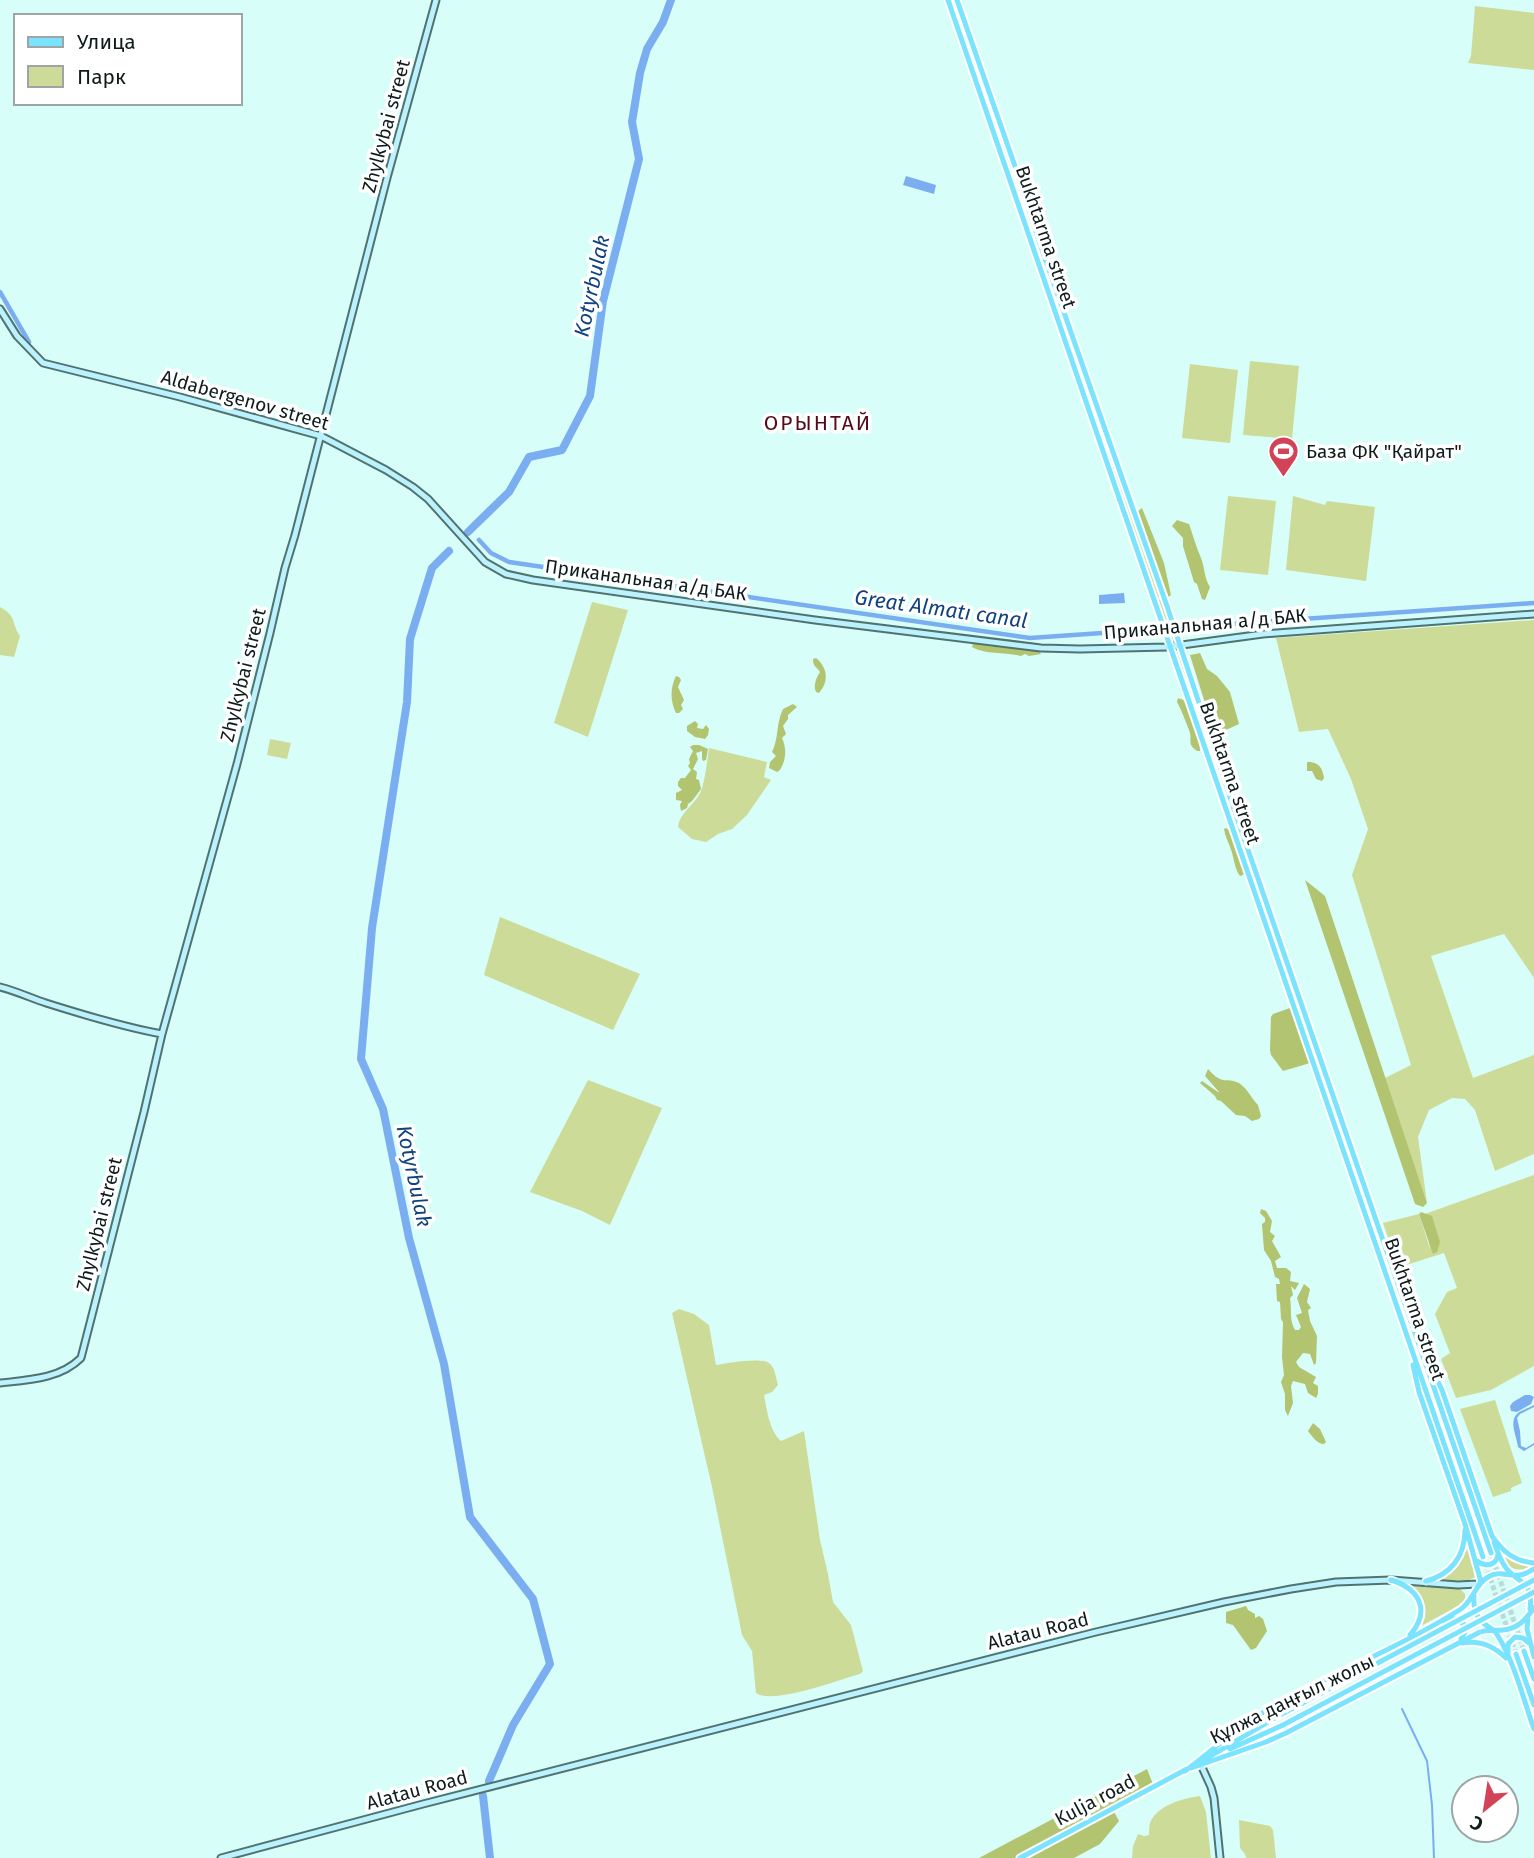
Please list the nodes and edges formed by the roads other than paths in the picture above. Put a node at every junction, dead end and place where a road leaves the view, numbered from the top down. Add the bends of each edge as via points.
1 (436, 0) edge
2 (948, 0) edge
3 (957, 0) edge
4 (1040, 244) junction
5 (1032, 247) junction
6 (1062, 307) junction
7 (0, 309) edge
8 (1055, 310) junction
9 (321, 436) junction
10 (506, 574) joint
11 (1534, 614) edge
12 (1178, 642) junction
13 (1170, 646) junction
14 (1211, 741) junction
15 (1204, 744) junction
16 (1248, 850) junction
17 (1241, 852) junction
18 (0, 987) edge
19 (162, 1034) junction
20 (1366, 1191) junction
21 (1358, 1193) junction
22 (1407, 1338) junction
23 (1418, 1339) junction
24 (0, 1383) edge
25 (1465, 1524) junction
26 (1492, 1536) junction
27 (1494, 1553) junction
28 (1483, 1556) tunnel mouth
29 (1475, 1558) junction
30 (1534, 1563) edge
31 (1534, 1569) edge
32 (1513, 1575) junction
33 (1391, 1580) junction
34 (1534, 1580) edge
35 (1426, 1581) junction
36 (1481, 1582) junction
37 (1458, 1585) junction
38 (1476, 1590) junction
39 (1534, 1592) edge
40 (1471, 1599) junction
41 (1474, 1607) junction
42 (1534, 1608) edge
43 (1528, 1616) junction
44 (1432, 1625) junction
45 (1493, 1629) junction
46 (1404, 1640) junction
47 (1454, 1645) junction
48 (1524, 1651) tunnel mouth
49 (1534, 1653) edge
50 (1516, 1654) tunnel mouth
51 (1511, 1663) junction
52 (1534, 1679) edge
53 (1534, 1705) edge
54 (1534, 1729) edge
55 (1208, 1758) junction
56 (1201, 1765) junction
57 (1185, 1771) junction
58 (221, 1858) edge
59 (1020, 1858) edge
60 (1220, 1858) edge

1 - 9 main road, Zhylkybai street
2 - 5 main road, Bukhtarma street
3 - 4 main road, Bukhtarma street
4 - 5 main road
4 - 6 main road, Bukhtarma street
5 - 8 main road, Bukhtarma street
6 - 8 main road
6 - 12 main road, Bukhtarma street
7 - 9 main road, Aldabergenov street via 17,336 43,363
8 - 13 main road, Bukhtarma street
9 - 10 main road, Aldabergenov street via 413,487 485,562
9 - 19 main road, Zhylkybai street
10 - 13 main road, Приканальная а/д БАК via 1041,648
11 - 12 main road, Приканальная а/д БАК
12 - 13 main road, Приканальная а/д БАК
12 - 14 main road, Bukhtarma street
13 - 15 main road, Bukhtarma street
14 - 15 main road
14 - 16 main road, Bukhtarma street
15 - 17 main road, Bukhtarma street
16 - 17 main road
16 - 20 main road, Bukhtarma street
17 - 21 main road, Bukhtarma street
18 - 19 main road
19 - 24 main road, Zhylkybai street via 81,1359 49,1375
20 - 21 main road
20 - 23 main road, Bukhtarma street
21 - 22 main road, Bukhtarma street
22 - 25 main road via 1419,1392
22 - 28 main road, Bukhtarma street
23 - 26 main road via 1443,1390
23 - 27 main road, Bukhtarma street
25 - 29 main road
25 - 35 main road via 1456,1562 1441,1576
26 - 27 main road
26 - 30 main road via 1510,1555
27 - 29 main road via 1496,1560 1490,1564
27 - 32 main road
29 - 36 main road
31 - 32 main road
32 - 36 main road via 1492,1575
32 - 43 main road via 1530,1592
33 - 35 main road, Alatau Road
33 - 46 main road via 1410,1590 1421,1606 1418,1624
33 - 58 main road, Alatau Road via 1291,1589 1096,1632
34 - 55 main road, Құлжа даңғыл жолы, bridge
35 - 37 main road, Alatau Road
36 - 37 main road, Alatau Road
36 - 38 main road
37 - 40 main road
38 - 40 main road
38 - 41 main road
39 - 55 main road, Құлжа даңғыл жолы, bridge via 1283,1725
40 - 41 main road
40 - 44 main road
41 - 45 main road via 1479,1619
42 - 43 main road
43 - 45 main road via 1514,1627
43 - 49 main road
44 - 46 main road
44 - 47 main road via 1452,1619 1461,1622 1465,1632
45 - 47 main road
45 - 51 main road
46 - 57 main road via 1271,1708
47 - 51 main road via 1487,1644
47 - 56 main road via 1274,1739
48 - 52 main road
49 - 51 main road via 1527,1640 1515,1637 1507,1647
50 - 53 main road
51 - 54 main road
55 - 57 main road
56 - 57 main road
56 - 60 main road via 1212,1787
57 - 59 main road, Kulja road

